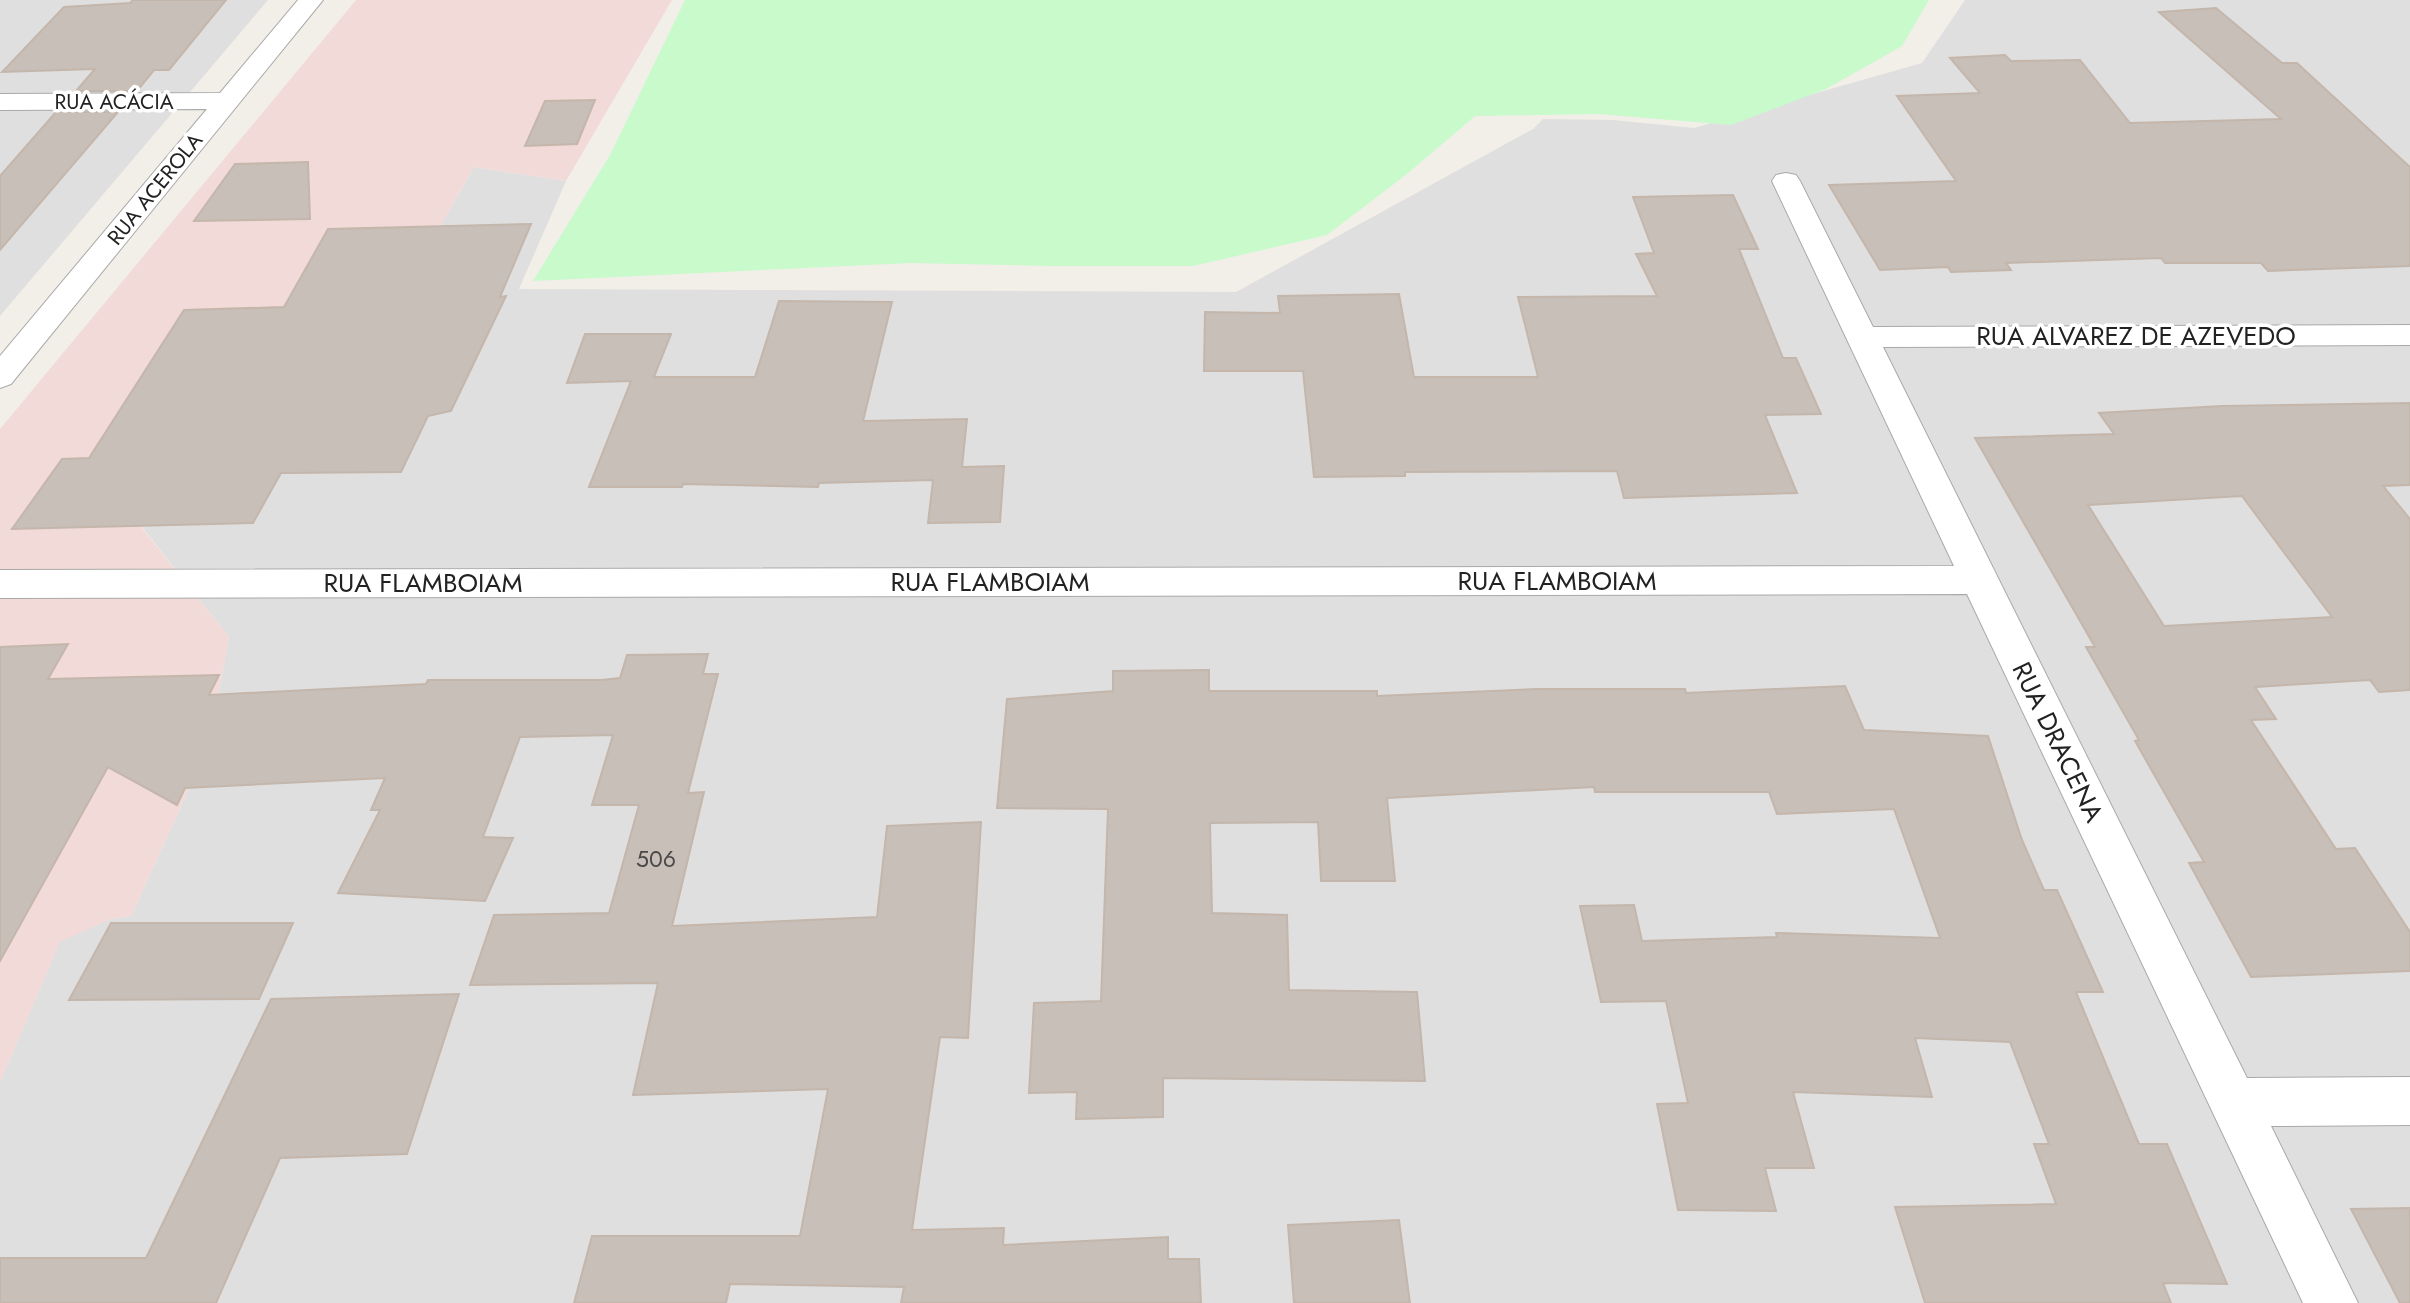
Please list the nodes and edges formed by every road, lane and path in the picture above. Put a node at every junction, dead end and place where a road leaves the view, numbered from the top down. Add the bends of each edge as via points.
1 (311, 0) edge
2 (0, 102) edge
3 (227, 102) junction
4 (1786, 181) dead end
5 (2410, 335) edge
6 (1862, 337) junction
7 (0, 377) edge
8 (1979, 580) junction
9 (0, 584) edge
10 (2410, 1101) edge
11 (2233, 1102) junction
12 (2331, 1303) edge

1 - 3 street, RUA ACEROLA
2 - 3 street, RUA ACÁCIA
3 - 7 street, RUA ACEROLA
4 - 6 street, RUA DRACENA
5 - 6 street, RUA ALVAREZ DE AZEVEDO
6 - 8 street, RUA DRACENA
8 - 9 street, RUA FLAMBOIAM
8 - 11 street, RUA DRACENA
10 - 11 street
11 - 12 street, RUA DRACENA

